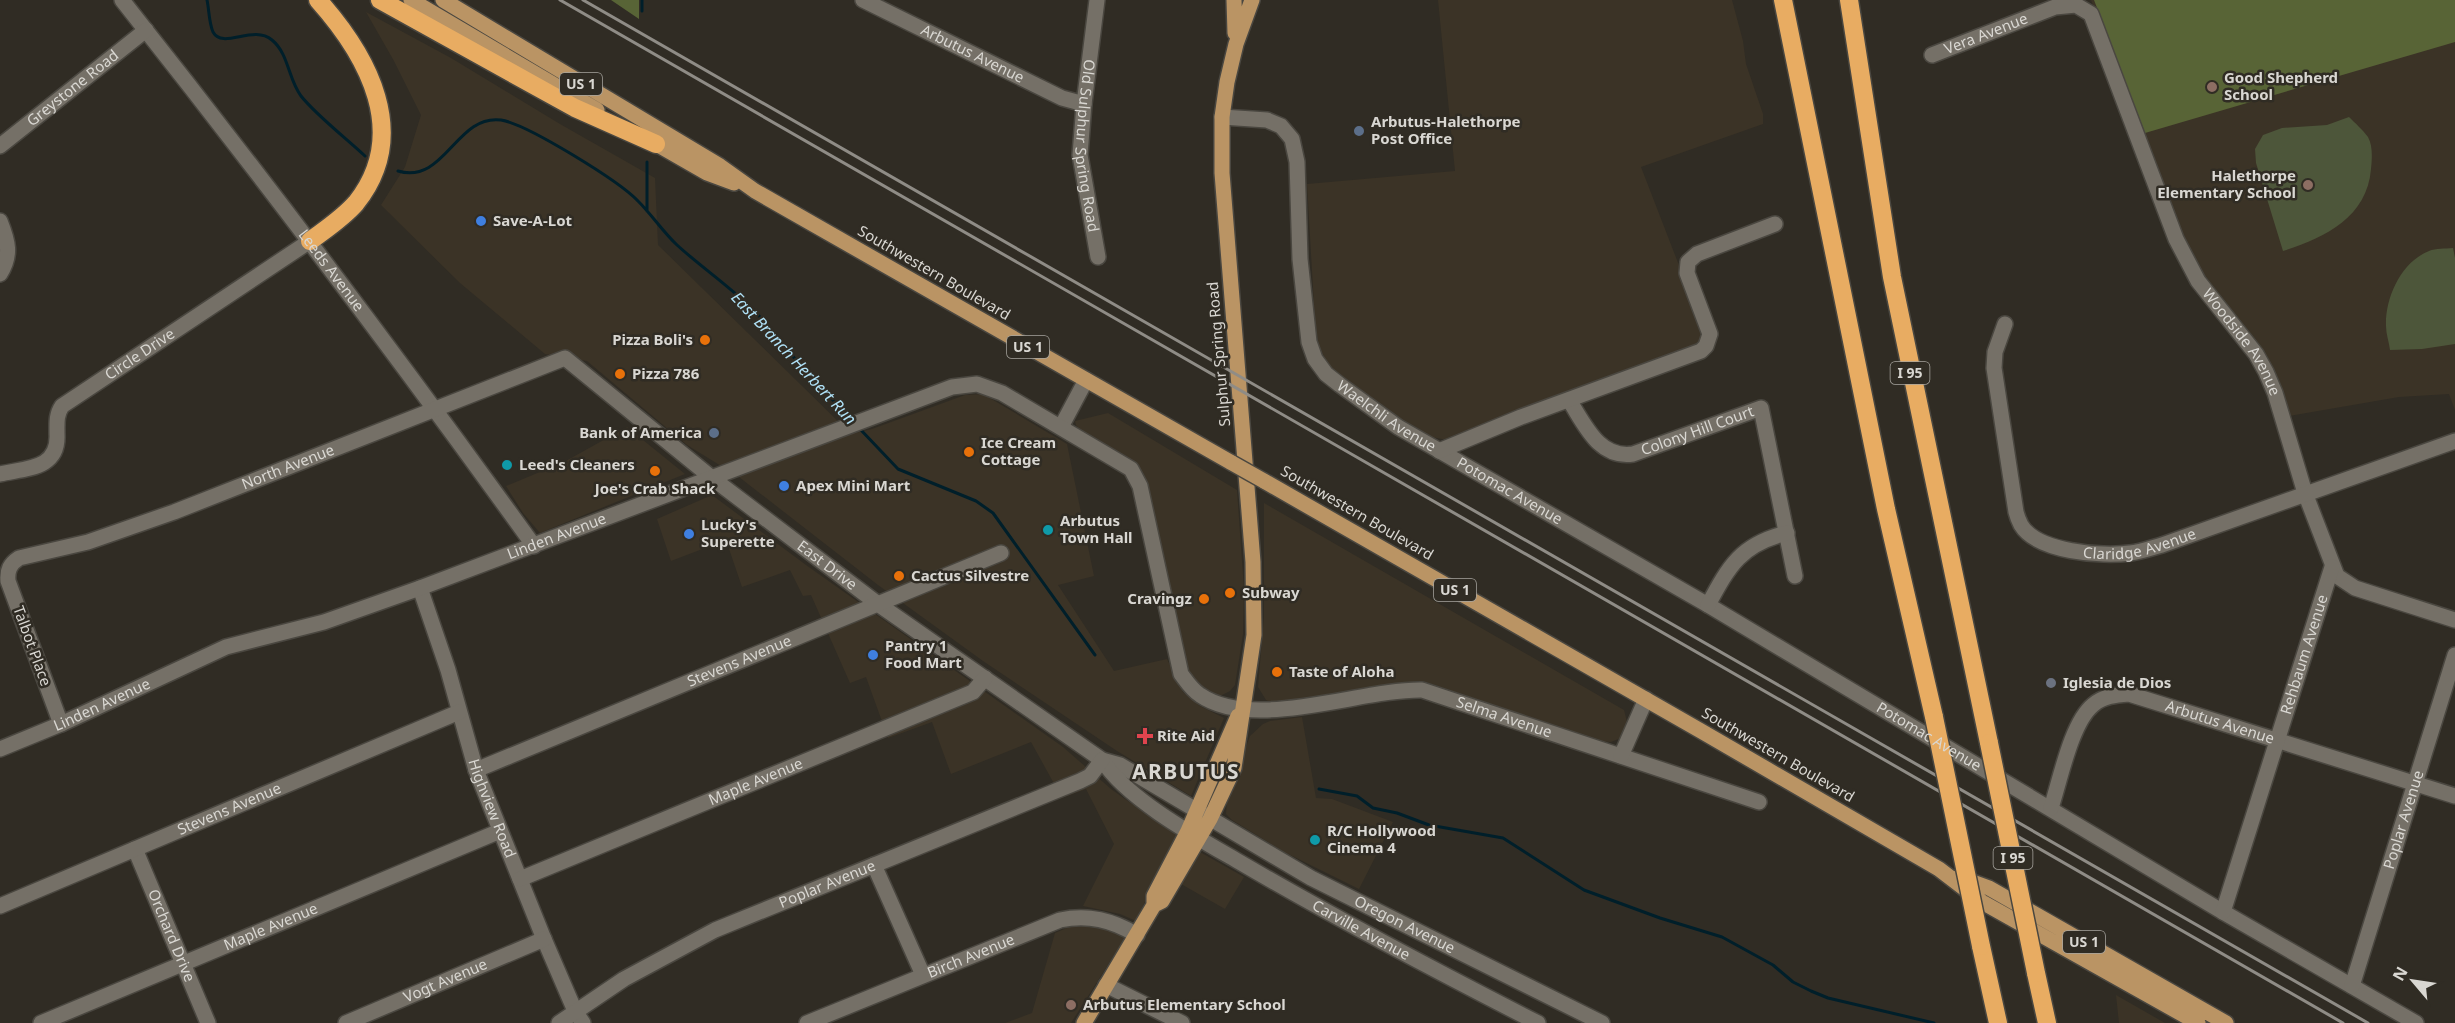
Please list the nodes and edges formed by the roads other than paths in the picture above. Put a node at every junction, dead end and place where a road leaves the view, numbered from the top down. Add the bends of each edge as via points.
1 (122, 0) edge
2 (318, 0) edge
3 (380, 0) edge
4 (411, 0) edge
5 (443, 0) edge
6 (863, 0) edge
7 (1097, 0) edge
8 (1234, 0) edge
9 (1252, 0) edge
10 (1849, 0) edge
11 (1783, 2) edge
12 (2076, 5) joint
13 (146, 30) junction
14 (1236, 44) junction
15 (1932, 55) dead end
16 (1084, 104) junction
17 (1222, 117) junction
18 (656, 144) junction
19 (0, 146) edge
20 (755, 191) junction
21 (0, 221) edge
22 (1775, 224) dead end
23 (310, 241) junction
24 (1098, 257) dead end
25 (0, 274) edge
26 (2005, 324) dead end
27 (565, 358) joint
28 (1086, 380) junction
29 (1569, 400) junction
30 (436, 409) junction
31 (1061, 427) junction
32 (2455, 441) edge
33 (1439, 451) junction
34 (0, 474) edge
35 (712, 478) junction
36 (2306, 494) junction
37 (1787, 533) junction
38 (534, 546) junction
39 (1001, 553) dead end
40 (2332, 567) junction
41 (9, 568) joint
42 (1795, 576) dead end
43 (420, 588) junction
44 (878, 604) junction
45 (1708, 605) junction
46 (2455, 620) edge
47 (2455, 655) edge
48 (985, 678) junction
49 (1646, 699) junction
50 (1242, 708) junction
51 (459, 712) junction
52 (61, 724) junction
53 (2277, 741) junction
54 (0, 749) edge
55 (1621, 756) junction
56 (1102, 760) junction
57 (476, 770) junction
58 (2415, 784) junction
59 (2455, 796) edge
60 (1759, 802) dead end
61 (2052, 808) junction
62 (1203, 815) junction
63 (500, 831) junction
64 (1193, 835) junction
65 (135, 849) junction
66 (874, 865) junction
67 (1939, 869) junction
68 (520, 879) junction
69 (0, 906) edge
70 (2223, 912) junction
71 (1137, 934) junction
72 (544, 939) junction
73 (1468, 957) junction
74 (183, 963) junction
75 (922, 975) junction
76 (1455, 981) junction
77 (1106, 986) junction
78 (2352, 986) junction
79 (579, 1017) edge
80 (42, 1023) edge
81 (208, 1023) edge
82 (346, 1023) edge
83 (559, 1023) edge
84 (807, 1023) edge
85 (1084, 1023) edge
86 (1182, 1023) edge
87 (1538, 1023) edge
88 (1602, 1023) edge
89 (1998, 1023) edge
90 (2047, 1023) edge
91 (2198, 1023) edge
92 (2226, 1023) edge
93 (2416, 1023) edge

1 - 13 street, Leeds Avenue
2 - 23 highway via 362,60 378,99 382,134 375,170 361,195 343,217
3 - 18 highway via 575,108
4 - 18 main road, Southwestern Boulevard / US 1
5 - 20 main road, Southwestern Boulevard / US 1 via 720,166
6 - 16 street, Arbutus Avenue via 1062,98
7 - 16 street, Old Sulphur Spring Road
8 - 14 main road
9 - 14 main road, Sulphur Spring Road
10 - 90 highway, I 95, bridge via 1892,277
11 - 89 highway, bridge via 1886,509
12 - 15 street, Vera Avenue via 2055,7
12 - 36 street, Woodside Avenue via 2096,22 2187,262 2266,372
13 - 19 street, Greystone Road
13 - 23 street, Leeds Avenue
14 - 17 main road, Sulphur Spring Road
16 - 24 street, Old Sulphur Spring Road via 1080,155
17 - 33 street, Waelchli Avenue via 1267,120 1281,126 1292,139 1297,162 1306,324 1315,359 1340,385
17 - 50 main road, Sulphur Spring Road via 1222,173 1255,603
18 - 20 main road, Southwestern Boulevard / US 1 via 707,173
20 - 28 main road, Southwestern Boulevard / US 1
21 - 25 street via 9,249
22 - 29 street, Waelchli Avenue via 1697,254 1688,262 1687,273 1710,334 1701,351
23 - 30 street, Leeds Avenue
23 - 34 street, Circle Drive via 62,406 57,419 58,444 51,459
26 - 36 street, Claridge Avenue via 1995,352 1995,384 2016,512 2021,525 2039,540 2097,554 2131,553
27 - 30 street, North Avenue
27 - 35 street, East Drive
28 - 31 street
28 - 49 main road, Southwestern Boulevard / US 1, bridge
29 - 33 street, Waelchli Avenue
29 - 37 street, Colony Hill Court via 1598,443 1622,456 1761,408
30 - 38 street, Leeds Avenue
30 - 41 street, North Avenue via 174,513 88,542 19,558
31 - 35 street, Linden Avenue via 1002,393 977,384 952,387
31 - 50 street via 1131,469 1181,675 1209,701
32 - 36 street, Claridge Avenue
33 - 45 street, Potomac Avenue
35 - 38 street, Linden Avenue
35 - 44 street, East Drive
36 - 40 street, Woodside Avenue
37 - 42 street, Colony Hill Court
37 - 45 street via 1769,537 1741,554
38 - 43 street, Linden Avenue
39 - 44 street, Stevens Avenue
40 - 46 street, Woodside Avenue via 2337,576 2355,588
40 - 53 street, Rehbaum Avenue
41 - 52 street, Talbot Place via 8,580
43 - 51 street, Highview Road
43 - 52 street, Linden Avenue via 324,622 226,647
44 - 48 street, East Drive
44 - 57 street, Stevens Avenue
45 - 61 street, Potomac Avenue
47 - 58 street, Poplar Avenue
48 - 56 street, East Drive
48 - 68 street, Maple Avenue via 973,692
49 - 55 street
49 - 67 main road, Southwestern Boulevard / US 1
50 - 55 street, Selma Avenue via 1282,709 1422,690
50 - 62 main road, Sulphur Spring Road
51 - 57 street, Highview Road
51 - 65 street, Stevens Avenue
52 - 54 street, Linden Avenue
53 - 58 street, Arbutus Avenue
53 - 61 street, Arbutus Avenue via 2128,694 2102,699 2079,721
53 - 70 street, Rehbaum Avenue
55 - 60 street, Selma Avenue
56 - 62 street, East Drive via 1120,765
56 - 64 street, East Drive via 1110,773
56 - 66 street, Poplar Avenue via 1090,776 1080,781
57 - 63 street, Highview Road
58 - 59 street, Arbutus Avenue
58 - 78 street, Poplar Avenue
61 - 70 street, Potomac Avenue
62 - 64 main road, Sulphur Spring Road
62 - 73 street, Oregon Avenue via 1311,878
63 - 68 street, Highview Road
63 - 74 street, Maple Avenue
64 - 71 main road, Sulphur Spring Road via 1162,901 1154,905
64 - 76 street, Carville Avenue
65 - 69 street, Stevens Avenue
65 - 74 street, Orchard Drive
66 - 75 street
66 - 79 street, Poplar Avenue via 694,940 624,979
67 - 91 main road, Southwestern Boulevard / US 1 via 1982,902
67 - 92 main road, Southwestern Boulevard / US 1 via 1989,888
68 - 72 street, Highview Road
70 - 78 street, Potomac Avenue
71 - 75 street, Birch Avenue via 1105,920 1074,917
71 - 77 main road, Sulphur Spring Road
72 - 79 street, Highview Road
72 - 82 street, Vogt Avenue
73 - 76 street
73 - 88 street, Oregon Avenue
74 - 80 street, Maple Avenue
74 - 81 street, Orchard Drive
75 - 84 street, Birch Avenue
76 - 87 street, Carville Avenue
77 - 85 main road, Sulphur Spring Road
77 - 86 street
78 - 93 street, Potomac Avenue
79 - 83 street, Poplar Avenue

